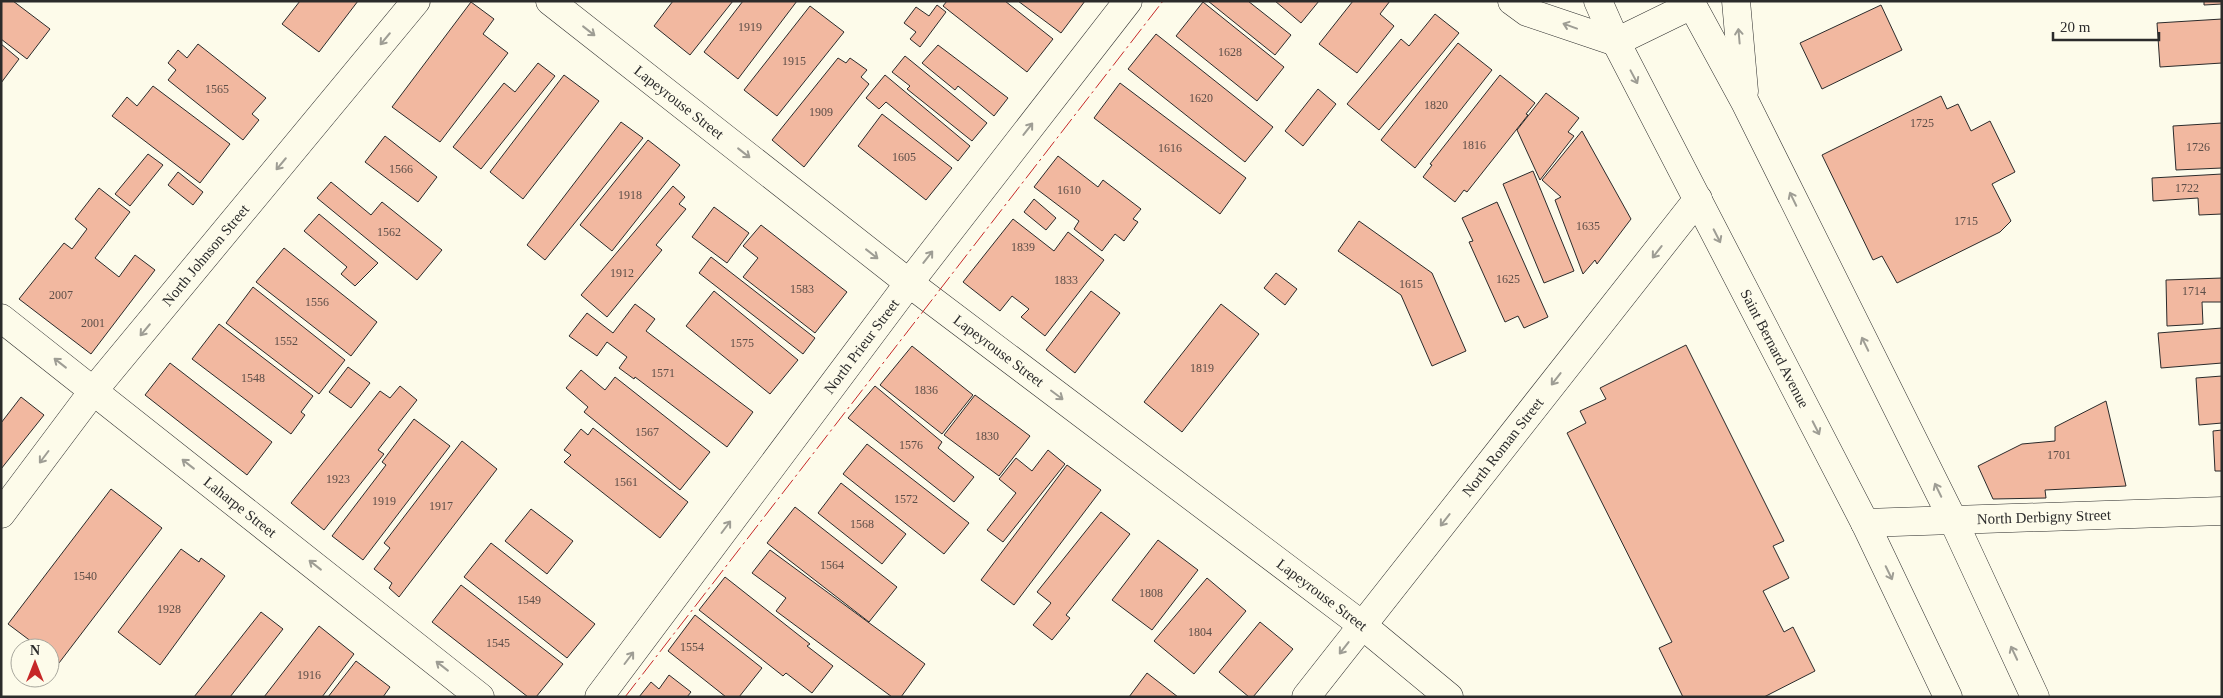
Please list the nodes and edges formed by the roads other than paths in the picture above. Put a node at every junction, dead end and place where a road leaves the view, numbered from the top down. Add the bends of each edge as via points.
1 (416, 1) edge
2 (550, 1) edge
3 (1128, 1) edge
4 (1512, 1) edge
5 (1598, 1) edge
6 (1736, 1) edge
7 (1691, 3) edge
8 (1616, 42) junction
9 (1745, 102) junction
10 (1698, 200) junction
11 (909, 283) junction
12 (1, 318) edge
13 (94, 390) junction
14 (2222, 511) edge
15 (1, 514) edge
16 (1953, 520) junction
17 (1865, 523) junction
18 (1362, 625) junction
19 (480, 697) edge
20 (599, 697) edge
21 (1306, 697) edge
22 (1450, 697) edge
23 (1948, 697) edge
24 (2035, 697) edge

1 -> 13 street, North Johnson Street
2 -> 11 street, Lapeyrouse Street
11 -> 3 street, North Prieur Street
8 -> 4 street via 1527,12
5 - 8 street, Saint Bernard Avenue
9 -> 6 street
7 - 8 street
7 - 9 street
8 -> 10 street, Saint Bernard Avenue
16 -> 9 street
10 -> 17 street, Saint Bernard Avenue
10 -> 18 street, North Roman Street
11 -> 18 street, Lapeyrouse Street
20 -> 11 street, North Prieur Street
13 -> 12 street, Laharpe Street
13 -> 15 street, North Johnson Street
19 -> 13 street, Laharpe Street
14 - 16 street, North Derbigny Street
16 - 17 street, North Derbigny Street
24 -> 16 street
17 -> 23 street, Saint Bernard Avenue
18 -> 21 street, North Roman Street
18 - 22 street, Lapeyrouse Street

